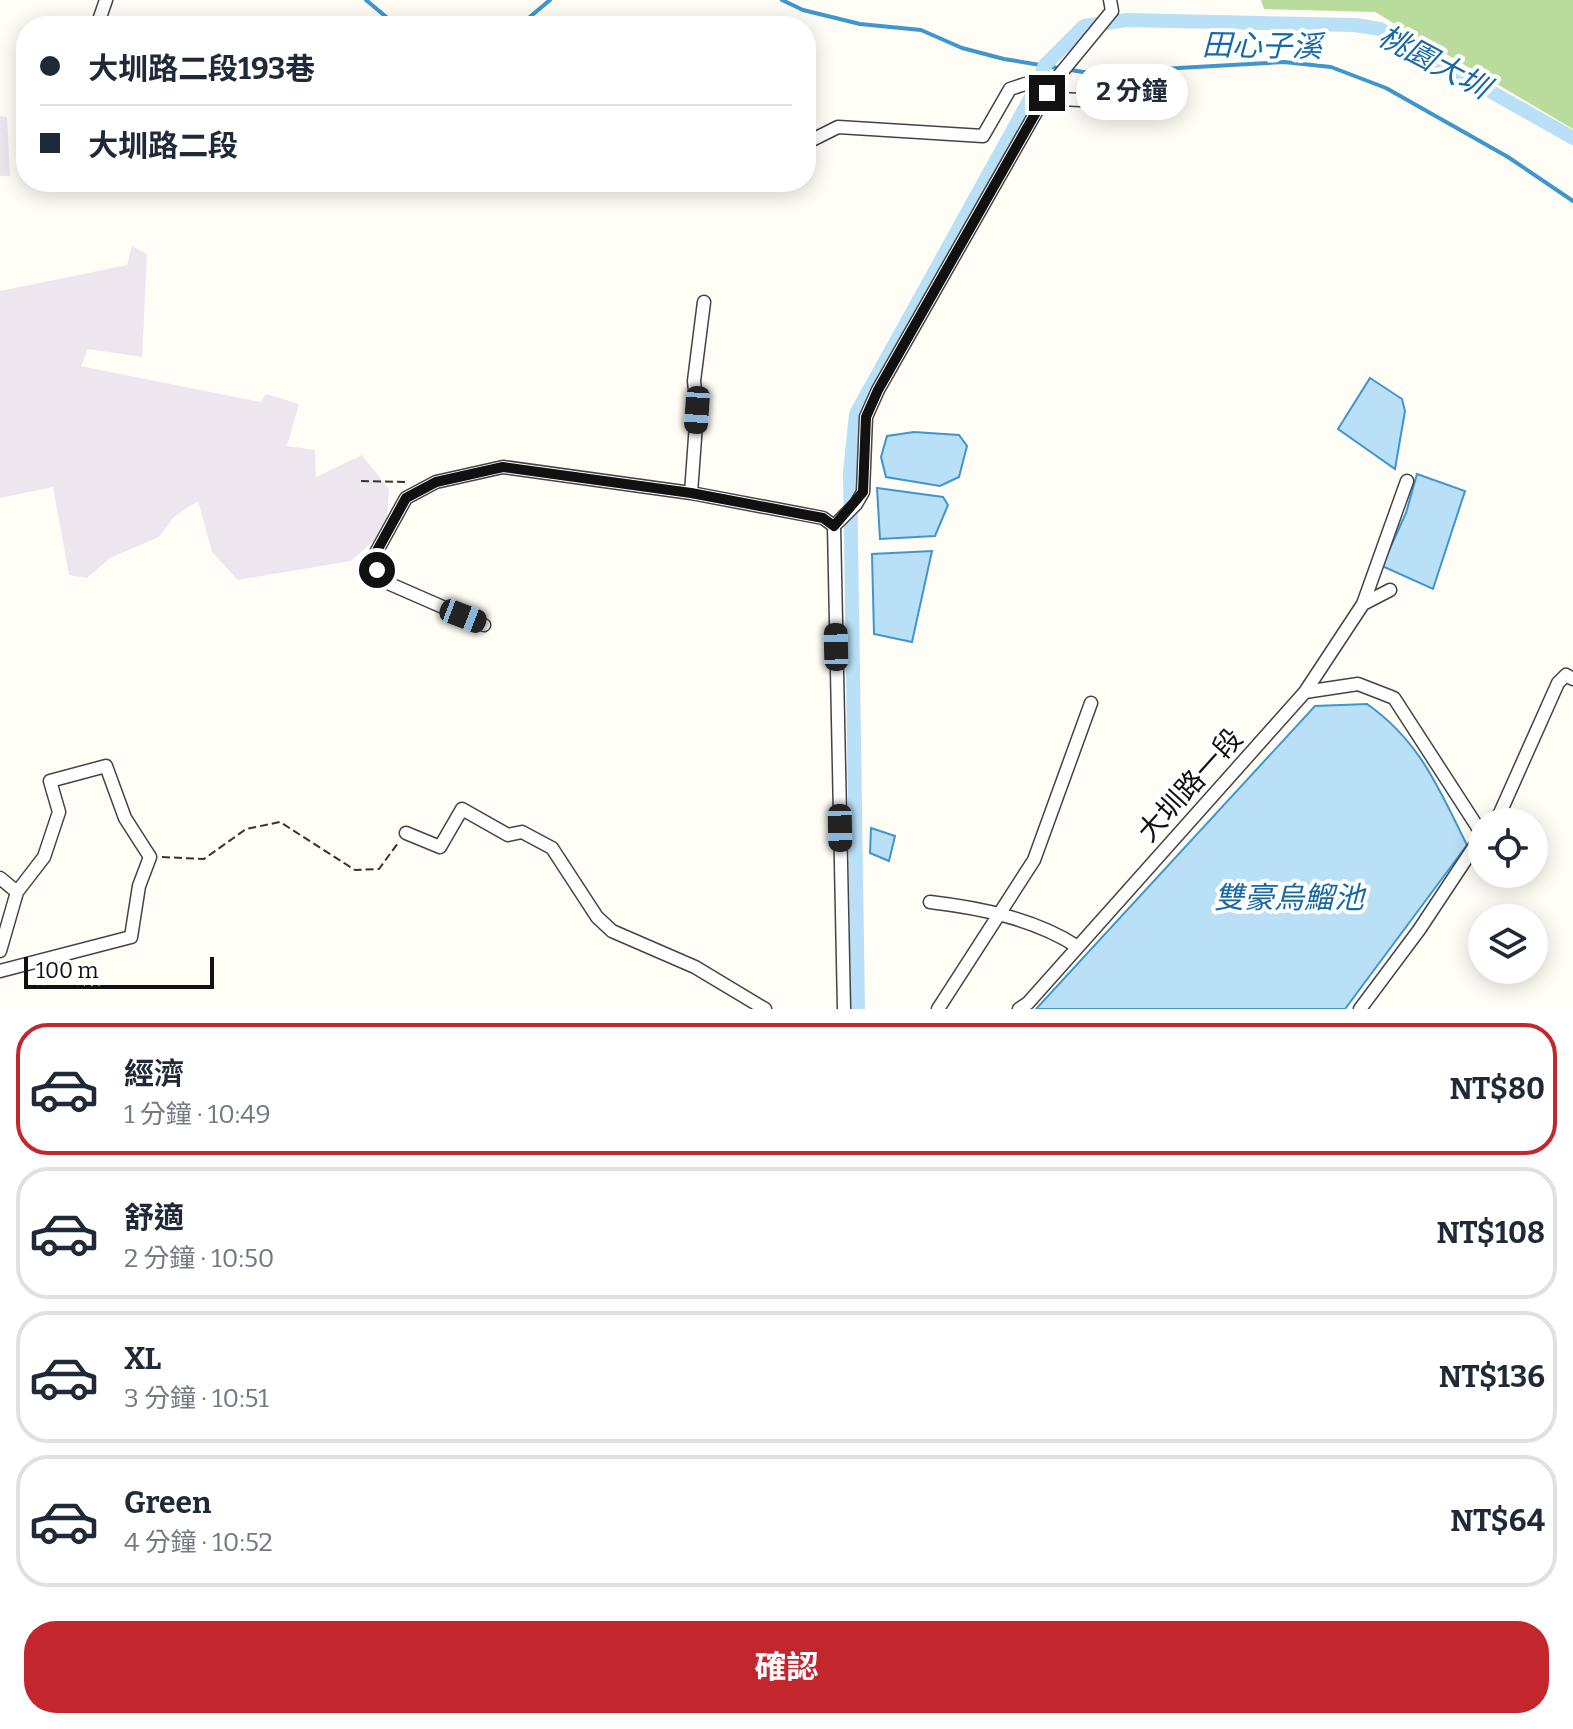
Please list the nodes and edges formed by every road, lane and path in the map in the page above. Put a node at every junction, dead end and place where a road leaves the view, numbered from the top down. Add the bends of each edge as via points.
1 (1111, 6) edge
2 (1047, 92) junction
3 (1114, 102) dead end
4 (816, 138) edge
5 (704, 302) dead end
6 (361, 481) dead end
7 (1407, 481) dead end
8 (406, 482) dead end
9 (691, 493) junction
10 (834, 526) junction
11 (1390, 590) dead end
12 (1363, 604) junction
13 (484, 625) dead end
14 (1573, 679) edge
15 (1305, 692) junction
16 (1091, 703) dead end
17 (1502, 808) edge
18 (1468, 812) edge
19 (406, 833) joint
20 (1468, 855) edge
21 (150, 857) junction
22 (0, 878) edge
23 (17, 892) junction
24 (930, 902) dead end
25 (999, 914) junction
26 (1078, 947) junction
27 (0, 951) edge
28 (0, 971) edge
29 (765, 1009) edge
30 (844, 1009) edge
31 (938, 1009) edge
32 (1019, 1009) edge
33 (1360, 1009) edge

1 - 2 street
2 - 3 street
2 - 4 street via 1027,85 1010,89 983,136 838,127
2 - 10 street via 866,417 863,492
5 - 9 street via 694,381
6 - 8 path
7 - 12 street
9 - 10 street via 823,518
9 - 13 street via 503,467 436,482 406,498 373,558 377,570 419,600
10 - 30 street
11 - 12 street, 大圳路一段
12 - 15 street, 大圳路一段
14 - 17 street via 1566,675 1558,683
15 - 18 street via 1358,684 1394,698
15 - 26 street, 大圳路一段
16 - 25 street via 1034,860
19 - 21 path via 379,869 355,870 280,822 246,829 204,859
19 - 29 street via 440,847 462,809 508,835 522,832 552,848 612,931 695,967
20 - 33 street
21 - 23 street via 125,818 106,766 50,781 59,812 44,857
21 - 28 street via 139,886 131,937
22 - 23 street
23 - 27 street
24 - 25 street
25 - 26 street
25 - 31 street
26 - 32 street, 大圳路一段

